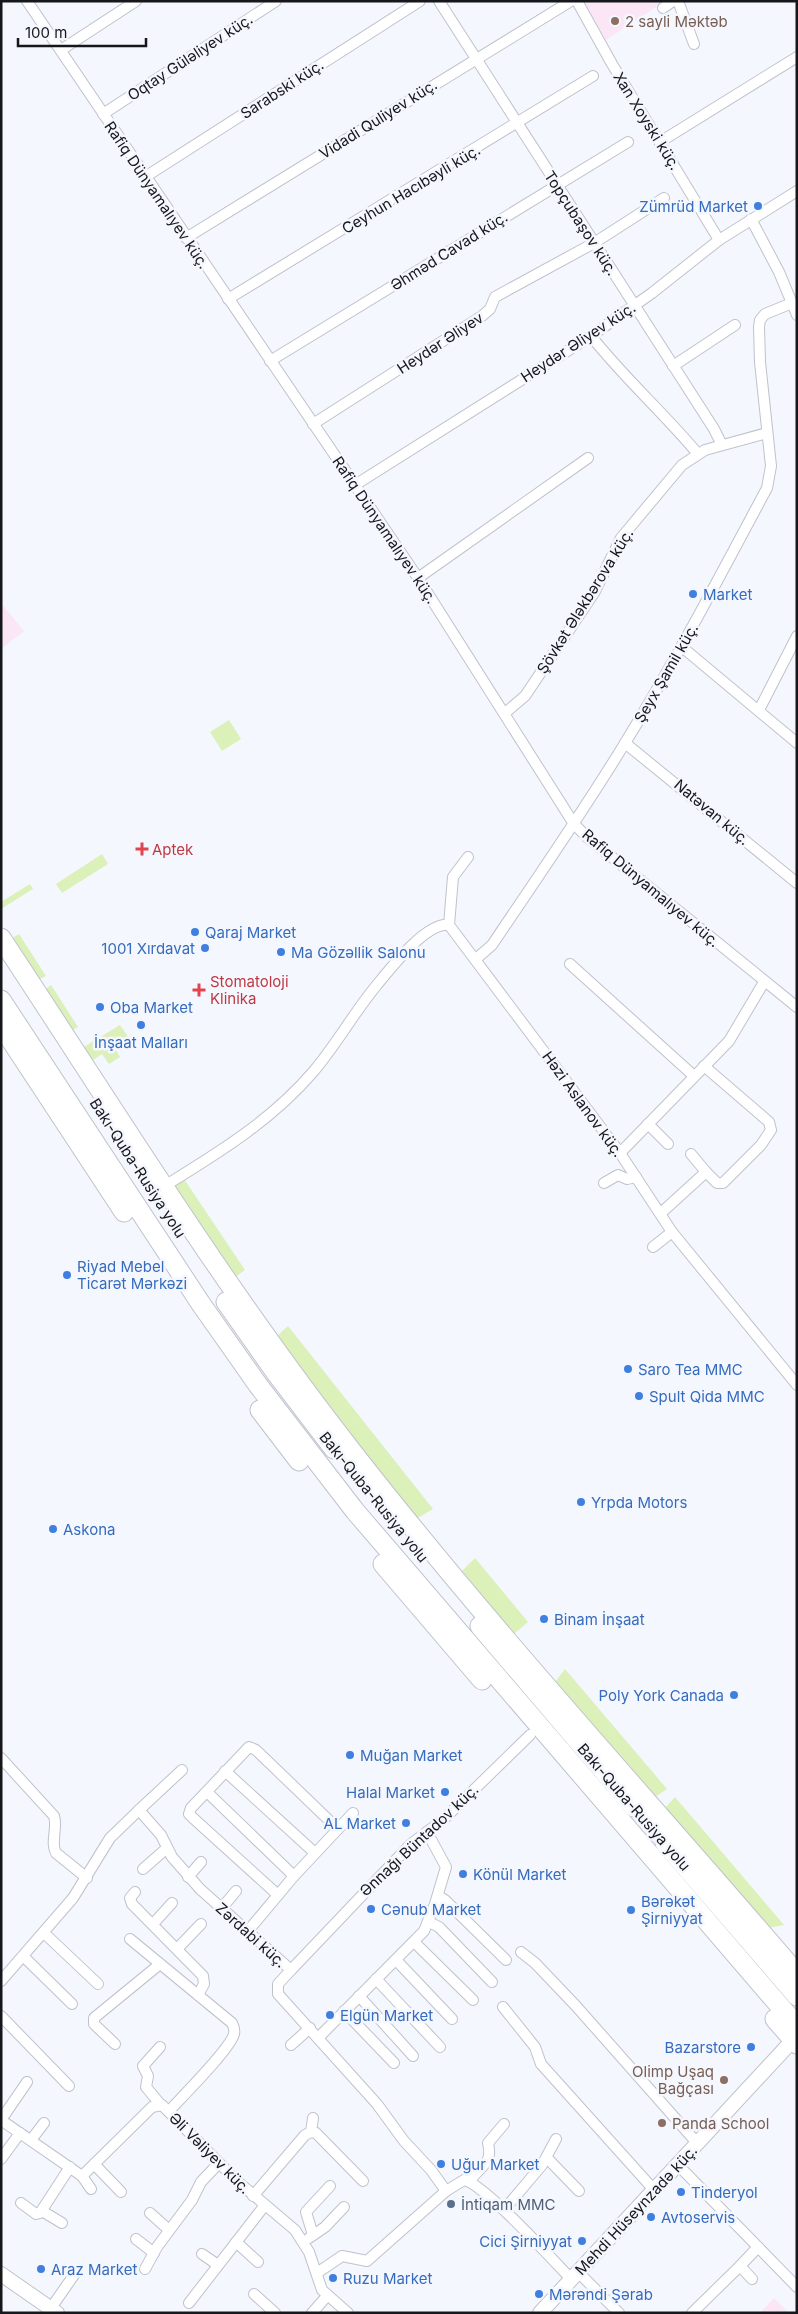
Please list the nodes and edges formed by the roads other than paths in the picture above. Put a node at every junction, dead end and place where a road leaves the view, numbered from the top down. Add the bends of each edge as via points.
1 (27, 1) edge
2 (136, 1) edge
3 (276, 1) edge
4 (420, 1) edge
5 (440, 1) edge
6 (571, 1) edge
7 (577, 1) edge
8 (673, 1) edge
9 (678, 1) edge
10 (663, 8) dead end
11 (694, 44) dead end
12 (61, 50) junction
13 (797, 57) edge
14 (475, 60) junction
15 (593, 76) dead end
16 (103, 114) junction
17 (517, 125) junction
18 (628, 142) dead end
19 (660, 142) junction
20 (145, 177) junction
21 (557, 185) junction
22 (797, 192) edge
23 (664, 198) dead end
24 (751, 219) junction
25 (186, 238) junction
26 (719, 240) junction
27 (594, 243) junction
28 (228, 300) junction
29 (792, 302) junction
30 (635, 305) junction
31 (797, 315) edge
32 (735, 325) dead end
33 (591, 336) junction
34 (270, 361) junction
35 (673, 366) junction
36 (313, 424) junction
37 (767, 433) junction
38 (722, 445) junction
39 (698, 454) junction
40 (588, 458) dead end
41 (355, 485) junction
42 (418, 578) junction
43 (797, 636) edge
44 (682, 647) junction
45 (758, 710) junction
46 (505, 714) junction
47 (625, 743) junction
48 (797, 743) edge
49 (574, 824) junction
50 (468, 857) dead end
51 (797, 883) edge
52 (449, 925) junction
53 (1, 938) edge
54 (476, 959) junction
55 (1, 960) edge
56 (570, 964) dead end
57 (764, 982) junction
58 (1, 1000) edge
59 (797, 1007) edge
60 (1, 1025) edge
61 (704, 1066) junction
62 (694, 1076) junction
63 (648, 1124) junction
64 (668, 1144) dead end
65 (620, 1153) junction
66 (692, 1154) dead end
67 (706, 1172) junction
68 (636, 1177) junction
69 (604, 1183) dead end
70 (163, 1187) junction
71 (660, 1213) junction
72 (672, 1232) junction
73 (653, 1247) dead end
74 (797, 1385) edge
75 (530, 1735) junction
76 (2, 1760) edge
77 (182, 1770) dead end
78 (226, 1771) junction
79 (206, 1792) junction
80 (138, 1810) junction
81 (353, 1813) dead end
82 (338, 1829) junction
83 (426, 1832) junction
84 (166, 1848) junction
85 (315, 1854) junction
86 (201, 1862) dead end
87 (143, 1869) dead end
88 (294, 1876) junction
89 (188, 1877) junction
90 (87, 1878) junction
91 (236, 1891) dead end
92 (135, 1892) dead end
93 (278, 1895) junction
94 (438, 1896) junction
95 (172, 1904) dead end
96 (221, 1909) junction
97 (429, 1922) junction
98 (153, 1924) junction
99 (201, 1924) dead end
100 (247, 1932) junction
101 (44, 1933) junction
102 (130, 1939) dead end
103 (414, 1942) junction
104 (177, 1949) junction
105 (521, 1952) dead end
106 (24, 1957) junction
107 (396, 1960) junction
108 (506, 1960) dead end
109 (160, 1964) junction
110 (795, 1968) edge
111 (291, 1970) junction
112 (376, 1979) junction
113 (1, 1981) edge
114 (492, 1982) dead end
115 (98, 1984) dead end
116 (198, 1995) junction
117 (359, 1996) junction
118 (797, 1996) edge
119 (474, 2000) dead end
120 (72, 2004) dead end
121 (503, 2007) dead end
122 (344, 2011) junction
123 (1, 2016) edge
124 (452, 2019) dead end
125 (310, 2028) junction
126 (318, 2037) junction
127 (796, 2037) edge
128 (115, 2044) dead end
129 (291, 2045) dead end
130 (160, 2046) dead end
131 (440, 2047) dead end
132 (413, 2056) dead end
133 (394, 2063) dead end
134 (27, 2082) dead end
135 (69, 2086) dead end
136 (160, 2104) junction
137 (169, 2111) junction
138 (313, 2118) dead end
139 (1, 2120) edge
140 (44, 2123) dead end
141 (504, 2124) dead end
142 (20, 2132) junction
143 (311, 2132) junction
144 (556, 2139) dead end
145 (31, 2140) junction
146 (698, 2144) junction
147 (547, 2158) junction
148 (1, 2159) edge
149 (218, 2163) junction
150 (94, 2164) junction
151 (678, 2165) junction
152 (70, 2167) junction
153 (82, 2176) junction
154 (364, 2181) dead end
155 (470, 2181) junction
156 (330, 2186) dead end
157 (92, 2190) dead end
158 (446, 2191) junction
159 (579, 2191) dead end
160 (655, 2191) junction
161 (121, 2192) dead end
162 (253, 2196) junction
163 (21, 2203) dead end
164 (265, 2206) junction
165 (344, 2207) dead end
166 (42, 2210) junction
167 (504, 2210) junction
168 (150, 2213) dead end
169 (62, 2224) dead end
170 (169, 2230) junction
171 (308, 2238) junction
172 (136, 2239) dead end
173 (236, 2242) junction
174 (758, 2247) junction
175 (154, 2253) junction
176 (202, 2254) dead end
177 (258, 2262) dead end
178 (218, 2266) junction
179 (740, 2266) junction
180 (145, 2269) dead end
181 (76, 2272) dead end
182 (317, 2273) junction
183 (1, 2274) edge
184 (575, 2275) junction
185 (752, 2279) dead end
186 (797, 2287) edge
187 (254, 2294) dead end
188 (327, 2296) junction
189 (188, 2302) dead end
190 (54, 2311) edge
191 (275, 2313) edge
192 (312, 2313) edge
193 (348, 2313) edge
194 (540, 2313) edge
195 (619, 2313) edge
196 (692, 2313) edge

1 - 12 street, Rafiq Dünyamalıyev küç.
2 - 12 street
3 - 16 street, Oqtay Güləliyev küç.
4 - 20 street, Sarabski küç.
5 - 14 street, Topçubaşov küç.
6 - 14 street, Vidadi Quliyev küç.
7 - 19 street, Xan Xoyski küç.
8 - 10 street
9 - 11 street
12 - 16 street, Rafiq Dünyamalıyev küç.
13 - 19 street
14 - 17 street, Topçubaşov küç.
14 - 25 street, Vidadi Quliyev küç.
15 - 17 street, Ceyhun Hacıbəyli küç.
16 - 20 street, Rafiq Dünyamalıyev küç.
17 - 21 street, Topçubaşov küç.
17 - 28 street, Ceyhun Hacıbəyli küç.
18 - 21 street, Əhməd Cavad küç.
19 - 26 street, Xan Xoyski küç.
20 - 25 street, Rafiq Dünyamalıyev küç.
21 - 27 street, Topçubaşov küç.
21 - 34 street, Əhməd Cavad küç.
22 - 24 street, Heydər Əliyev küç.
23 - 27 street, Heydər Əliyev
24 - 26 street, Heydər Əliyev küç.
24 - 29 street
25 - 28 street, Rafiq Dünyamalıyev küç.
26 - 30 street, Heydər Əliyev küç.
27 - 30 street, Topçubaşov küç.
27 - 36 street, Heydər Əliyev via 496,297 482,316
28 - 34 street, Rafiq Dünyamalıyev küç.
29 - 31 street
29 - 37 street, Şeyx Şamil küç. via 760,320
30 - 33 street, Heydər Əliyev küç.
30 - 35 street, Topçubaşov küç.
32 - 35 street
33 - 39 street via 611,362
33 - 41 street, Heydər Əliyev küç.
34 - 36 street, Rafiq Dünyamalıyev küç.
35 - 38 street, Topçubaşov küç.
36 - 41 street, Rafiq Dünyamalıyev küç.
37 - 38 street, Şövkət Ələkbərova küç.
37 - 44 street, Şeyx Şamil küç. via 771,466 769,482
38 - 39 street, Şövkət Ələkbərova küç.
39 - 46 street, Şövkət Ələkbərova küç. via 682,465 621,538 594,593 525,696
40 - 42 street
41 - 42 street, Rafiq Dünyamalıyev küç.
42 - 46 street, Rafiq Dünyamalıyev küç.
43 - 45 street
44 - 45 street
44 - 47 street, Şeyx Şamil küç.
45 - 48 street
46 - 49 street, Rafiq Dünyamalıyev küç.
47 - 49 street, Şeyx Şamil küç.
47 - 51 street, Natəvan küç.
49 - 54 street, Şeyx Şamil küç. via 492,945
49 - 57 street, Rafiq Dünyamalıyev küç.
50 - 52 street via 453,877
52 - 54 street, Həzi Aslanov küç.
52 - 70 street via 437,926 391,967 356,1010 314,1071 269,1116 226,1148
53 - 70 highway
54 - 65 street, Həzi Aslanov küç.
55 - 118 highway, Bakı-Quba-Rusiya yolu via 276,1374 368,1492 525,1680
56 - 62 street
57 - 59 street, Rafiq Dünyamalıyev küç.
57 - 61 street via 734,1033
58 - 127 highway, Bakı-Quba-Rusiya yolu via 201,1304 303,1445
60 - 75 highway via 189,1309 282,1440 412,1599
61 - 62 street
61 - 67 street via 769,1122 771,1130 723,1183 717,1183
62 - 63 street
63 - 64 street
63 - 65 street
65 - 68 street, Həzi Aslanov küç.
66 - 67 street
67 - 71 street
68 - 69 street via 618,1175
68 - 71 street, Həzi Aslanov küç.
70 - 110 highway via 231,1288 398,1509
71 - 72 street, Həzi Aslanov küç.
72 - 73 street
72 - 74 street, Həzi Aslanov küç.
75 - 83 street, Ənnağı Büntadov küç. via 444,1819
75 - 127 highway
76 - 90 street via 54,1816 56,1853
77 - 80 street
78 - 79 street
78 - 82 street via 246,1749 253,1748
78 - 85 street
79 - 88 street
79 - 93 street via 190,1808 189,1814
80 - 84 street, Zərdabi küç. via 161,1836
80 - 90 street via 110,1838
81 - 82 street
82 - 85 street
83 - 94 street via 446,1867
83 - 111 street, Ənnağı Büntadov küç. via 392,1863
84 - 87 street
84 - 89 street, Zərdabi küç.
85 - 88 street
86 - 89 street
88 - 93 street
89 - 96 street, Zərdabi küç.
90 - 101 street
91 - 96 street
92 - 98 street via 130,1901
93 - 100 street
94 - 97 street
94 - 108 street
95 - 98 street
96 - 100 street, Zərdabi küç.
97 - 103 street
97 - 114 street via 439,1927
98 - 104 street
99 - 104 street
100 - 111 street, Zərdabi küç.
101 - 106 street
101 - 115 street
102 - 109 street
103 - 107 street
103 - 119 street
104 - 116 street via 204,1978
105 - 146 street via 576,2006
106 - 113 street
106 - 120 street
107 - 112 street
107 - 124 street
109 - 116 street
109 - 128 street via 94,2018 94,2024
111 - 125 street, Zərdabi küç. via 278,1984 277,1991
112 - 117 street
112 - 131 street
116 - 137 street via 232,2023 234,2033 222,2052
117 - 122 street
117 - 132 street
121 - 160 street via 537,2051 542,2064
122 - 126 street
122 - 133 street
123 - 135 street
125 - 126 street, Zərdabi küç.
125 - 129 street
126 - 158 street, Zərdabi küç. via 377,2104
127 - 146 street, Mehdi Hüseynzadə küç.
130 - 136 street via 142,2066 148,2076 146,2087
134 - 139 street
136 - 137 street, Əli Vəliyev küç.
136 - 150 street, Əli Vəliyev küç. via 152,2107
137 - 149 street, Əli Vəliyev küç.
138 - 143 street
139 - 142 street
140 - 145 street
141 - 155 street via 488,2143 492,2153
142 - 145 street
142 - 148 street
143 - 154 street via 316,2133
143 - 162 street
144 - 147 street
145 - 152 street
146 - 151 street, Mehdi Hüseynzadə küç.
147 - 159 street
147 - 167 street
149 - 162 street, Əli Vəliyev küç.
149 - 170 street via 201,2182
150 - 153 street, Əli Vəliyev küç.
150 - 161 street
151 - 160 street, Mehdi Hüseynzadə küç.
151 - 174 street
152 - 153 street
152 - 166 street
153 - 157 street
155 - 158 street via 459,2181
155 - 167 street
156 - 171 street via 306,2212
158 - 182 street via 367,2261 342,2256
160 - 184 street, Mehdi Hüseynzadə küç.
162 - 164 street, Əli Vəliyev küç.
163 - 166 street via 36,2214
164 - 171 street, Əli Vəliyev küç.
164 - 173 street
165 - 171 street via 325,2227
166 - 169 street
167 - 184 street
168 - 170 street
170 - 175 street
171 - 182 street, Əli Vəliyev küç.
172 - 175 street
173 - 177 street
173 - 178 street
174 - 179 street
174 - 186 street
175 - 180 street
176 - 178 street
178 - 189 street
179 - 185 street
179 - 196 street
181 - 190 street
182 - 188 street, Əli Vəliyev küç.
183 - 190 street
184 - 194 street, Mehdi Hüseynzadə küç.
184 - 195 street
187 - 191 street
188 - 192 street
188 - 193 street, Əli Vəliyev küç.

